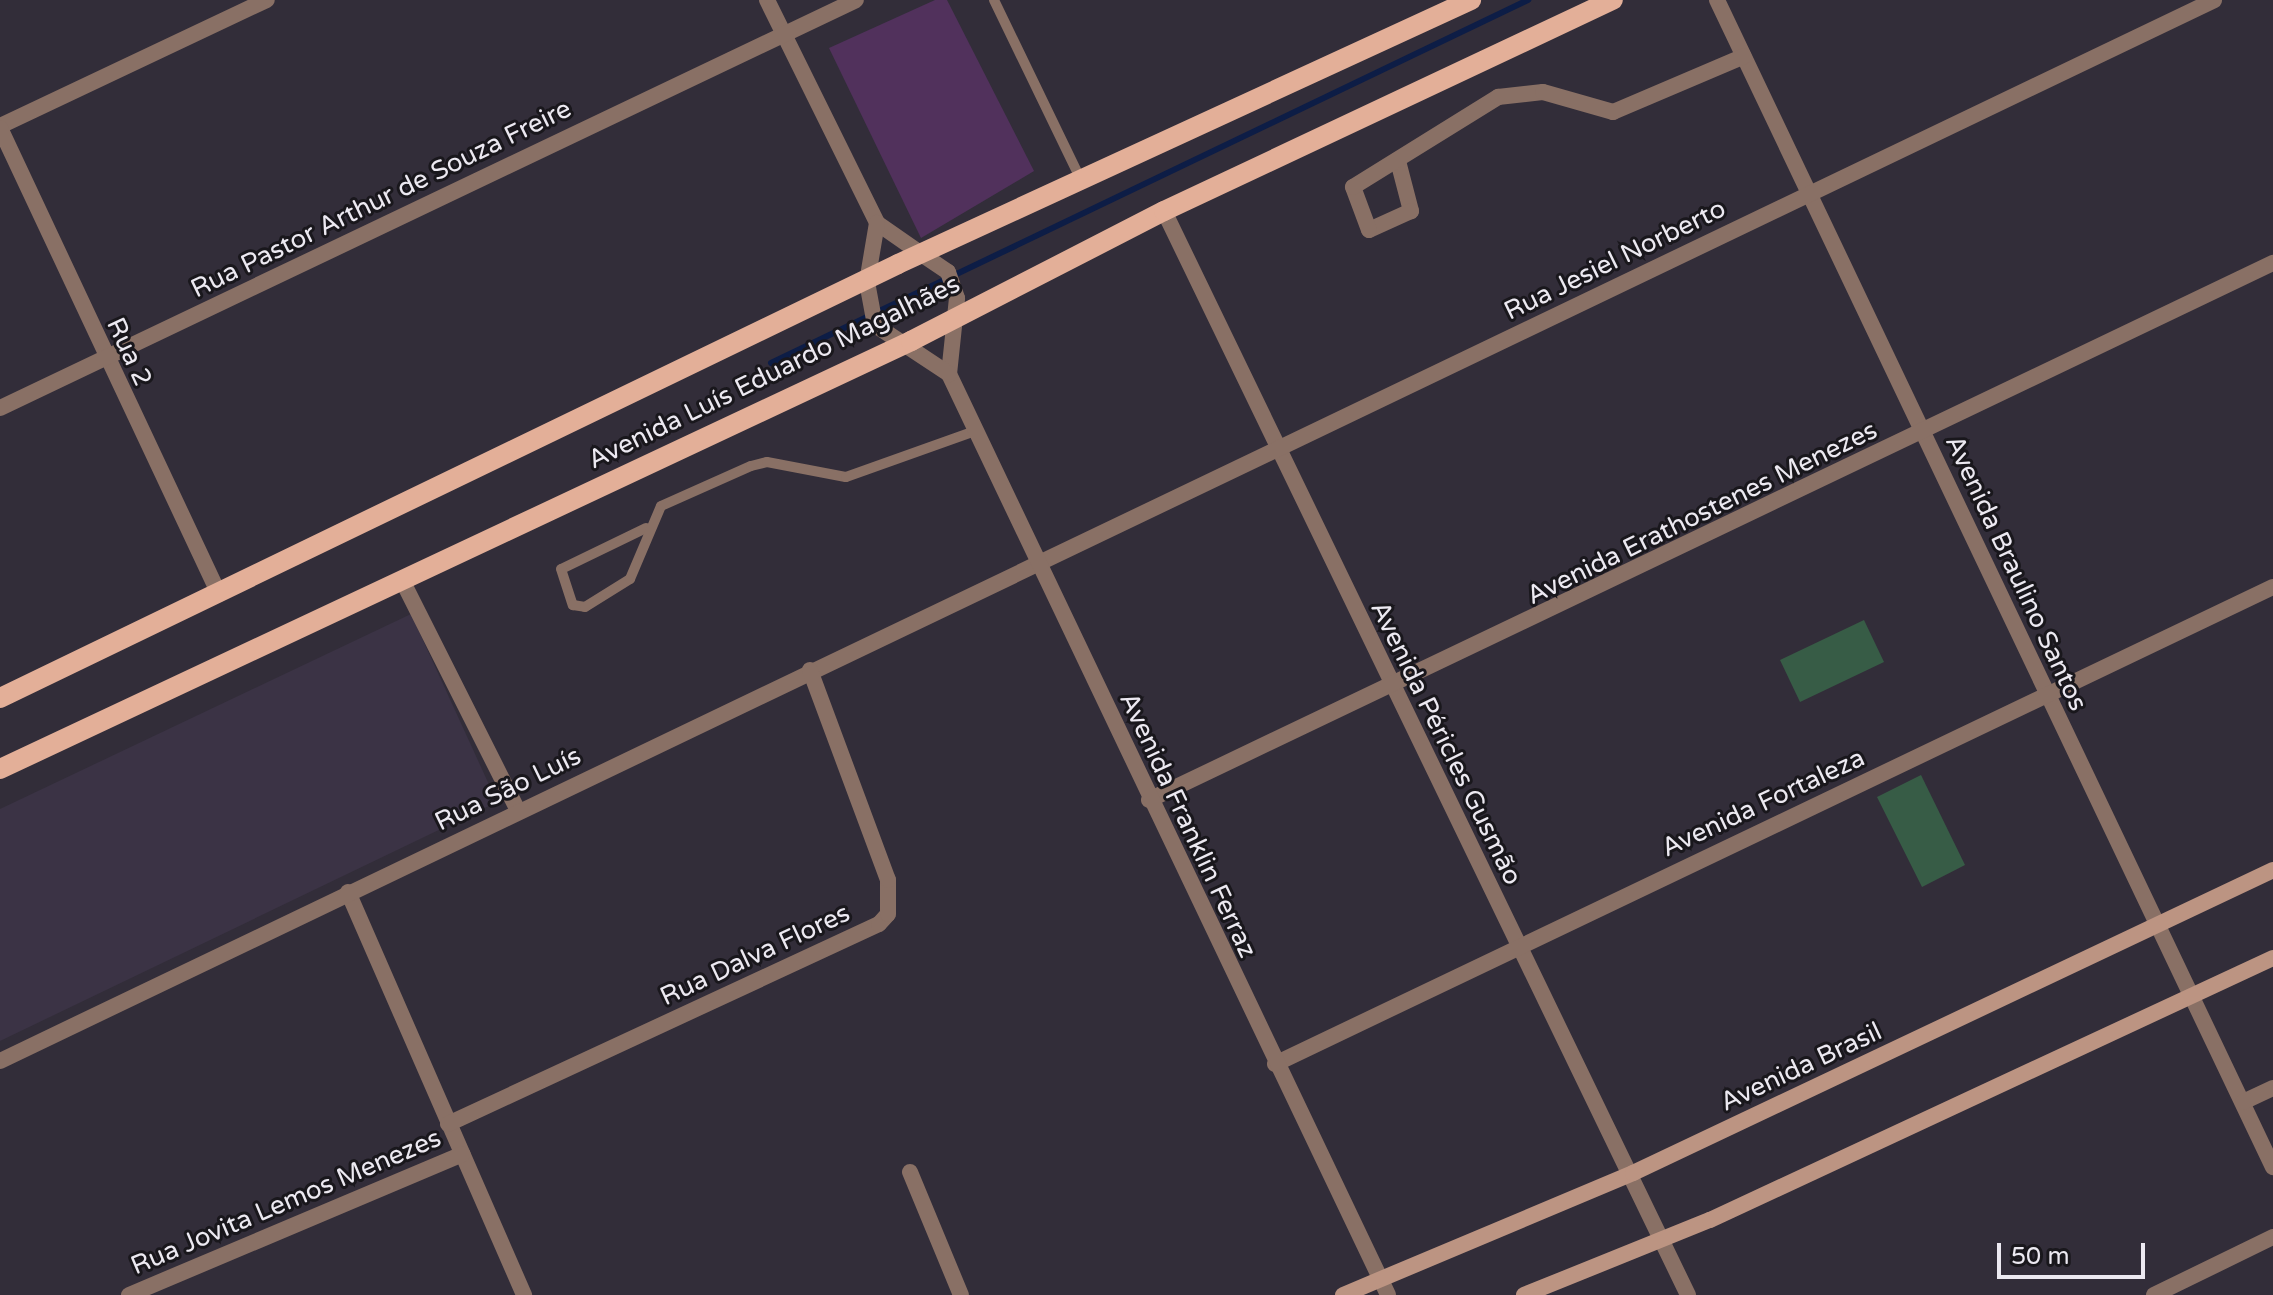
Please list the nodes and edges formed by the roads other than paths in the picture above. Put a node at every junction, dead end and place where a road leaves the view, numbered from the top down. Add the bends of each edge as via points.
1 (767, 0) edge
2 (856, 0) edge
3 (994, 0) edge
4 (1471, 0) edge
5 (1613, 0) edge
6 (1717, 0) edge
7 (2214, 0) edge
8 (263, 1) edge
9 (1449, 5) edge
10 (783, 34) junction
11 (1744, 56) junction
12 (0, 127) edge
13 (1398, 161) junction
14 (1083, 183) junction
15 (1810, 193) junction
16 (1164, 211) junction
17 (877, 223) junction
18 (931, 259) junction
19 (2273, 263) edge
20 (866, 288) junction
21 (956, 308) junction
22 (893, 341) junction
23 (104, 358) junction
24 (949, 374) junction
25 (0, 408) edge
26 (975, 431) junction
27 (1923, 432) junction
28 (1274, 451) junction
29 (646, 528) junction
30 (1038, 564) junction
31 (402, 580) junction
32 (2273, 587) edge
33 (219, 594) junction
34 (810, 670) junction
35 (1393, 689) junction
36 (2045, 693) junction
37 (0, 698) edge
38 (0, 769) edge
39 (1149, 800) junction
40 (518, 811) junction
41 (2273, 870) edge
42 (348, 892) junction
43 (2158, 925) junction
44 (1518, 945) junction
45 (2273, 958) edge
46 (2195, 996) junction
47 (0, 1061) edge
48 (1275, 1064) junction
49 (2273, 1088) edge
50 (2243, 1102) junction
51 (448, 1124) junction
52 (462, 1154) junction
53 (2273, 1167) edge
54 (910, 1172) dead end
55 (1633, 1173) junction
56 (2273, 1237) edge
57 (1664, 1240) junction
58 (1381, 1279) junction
59 (129, 1295) edge
60 (524, 1295) edge
61 (961, 1295) edge
62 (1343, 1295) edge
63 (1388, 1295) edge
64 (1524, 1295) edge
65 (1688, 1295) edge
66 (2154, 1295) edge

1 - 10 street
2 - 10 street, Rua Pastor Arthur de Souza Freire
3 - 14 lane
4 - 9 main road, Avenida Luís Eduardo Magalhães
5 - 16 main road, Avenida Luís Eduardo Magalhães
6 - 11 street, Avenida Braulino Santos
7 - 15 street, Rua Jesiel Norberto
8 - 12 street
9 - 14 main road, Avenida Luís Eduardo Magalhães
10 - 17 street
10 - 23 street, Rua Pastor Arthur de Souza Freire
11 - 13 street via 1613,112 1543,92 1498,97
11 - 15 street, Avenida Braulino Santos
12 - 23 street, Rua 2
13 - 13 street via 1353,187 1369,230 1411,211
14 - 18 main road, Avenida Luís Eduardo Magalhães
15 - 27 street, Avenida Braulino Santos
15 - 28 street, Rua Jesiel Norberto
16 - 21 main road, Avenida Luís Eduardo Magalhães
16 - 28 street, Avenida Péricles Gusmão
17 - 18 street
17 - 20 street
18 - 20 main road, Avenida Luís Eduardo Magalhães
18 - 21 street
19 - 27 street, Avenida Erathostenes Menezes
20 - 22 street via 871,319
20 - 33 main road, Avenida Luís Eduardo Magalhães
21 - 22 main road, Avenida Luís Eduardo Magalhães
21 - 24 street
22 - 24 street
22 - 31 main road, Avenida Luís Eduardo Magalhães
23 - 25 street, Rua Pastor Arthur de Souza Freire
23 - 33 street, Rua 2
24 - 26 street, Avenida Franklin Ferraz
26 - 29 lane via 846,477 767,462 751,466 661,506
26 - 30 street, Avenida Franklin Ferraz
27 - 35 street, Avenida Erathostenes Menezes
27 - 36 street, Avenida Braulino Santos
28 - 30 street, Rua Jesiel Norberto
28 - 35 street, Avenida Péricles Gusmão
29 - 29 lane via 561,569 573,605 585,607 630,579
30 - 34 street, Rua São Luís
30 - 39 street, Avenida Franklin Ferraz
31 - 38 main road, Avenida Luís Eduardo Magalhães
31 - 40 street
32 - 36 street, Avenida Fortaleza
33 - 37 main road, Avenida Luís Eduardo Magalhães
34 - 40 street, Rua São Luís
34 - 51 street, Rua Dalva Flores via 888,880 888,914 879,924
35 - 39 street, Avenida Erathostenes Menezes
35 - 44 street, Avenida Péricles Gusmão
36 - 43 street, Avenida Braulino Santos
36 - 44 street, Avenida Fortaleza
39 - 48 street, Avenida Franklin Ferraz
40 - 42 street, Rua São Luís
41 - 43 main road, Avenida Brasil
42 - 47 street, Rua São Luís
42 - 51 street
43 - 46 street, Avenida Braulino Santos
43 - 55 main road, Avenida Brasil
44 - 48 street, Avenida Fortaleza
44 - 55 street, Avenida Péricles Gusmão
45 - 46 main road
46 - 50 street, Avenida Braulino Santos
46 - 57 main road
48 - 58 street, Avenida Franklin Ferraz
49 - 50 street
50 - 53 street, Avenida Braulino Santos
51 - 52 street
52 - 59 street, Rua Jovita Lemos Menezes
52 - 60 street
54 - 61 street
55 - 57 street, Avenida Péricles Gusmão
55 - 58 main road, Avenida Brasil
56 - 66 street
57 - 64 main road
57 - 65 street, Avenida Péricles Gusmão
58 - 62 main road, Avenida Brasil
58 - 63 street, Avenida Franklin Ferraz

